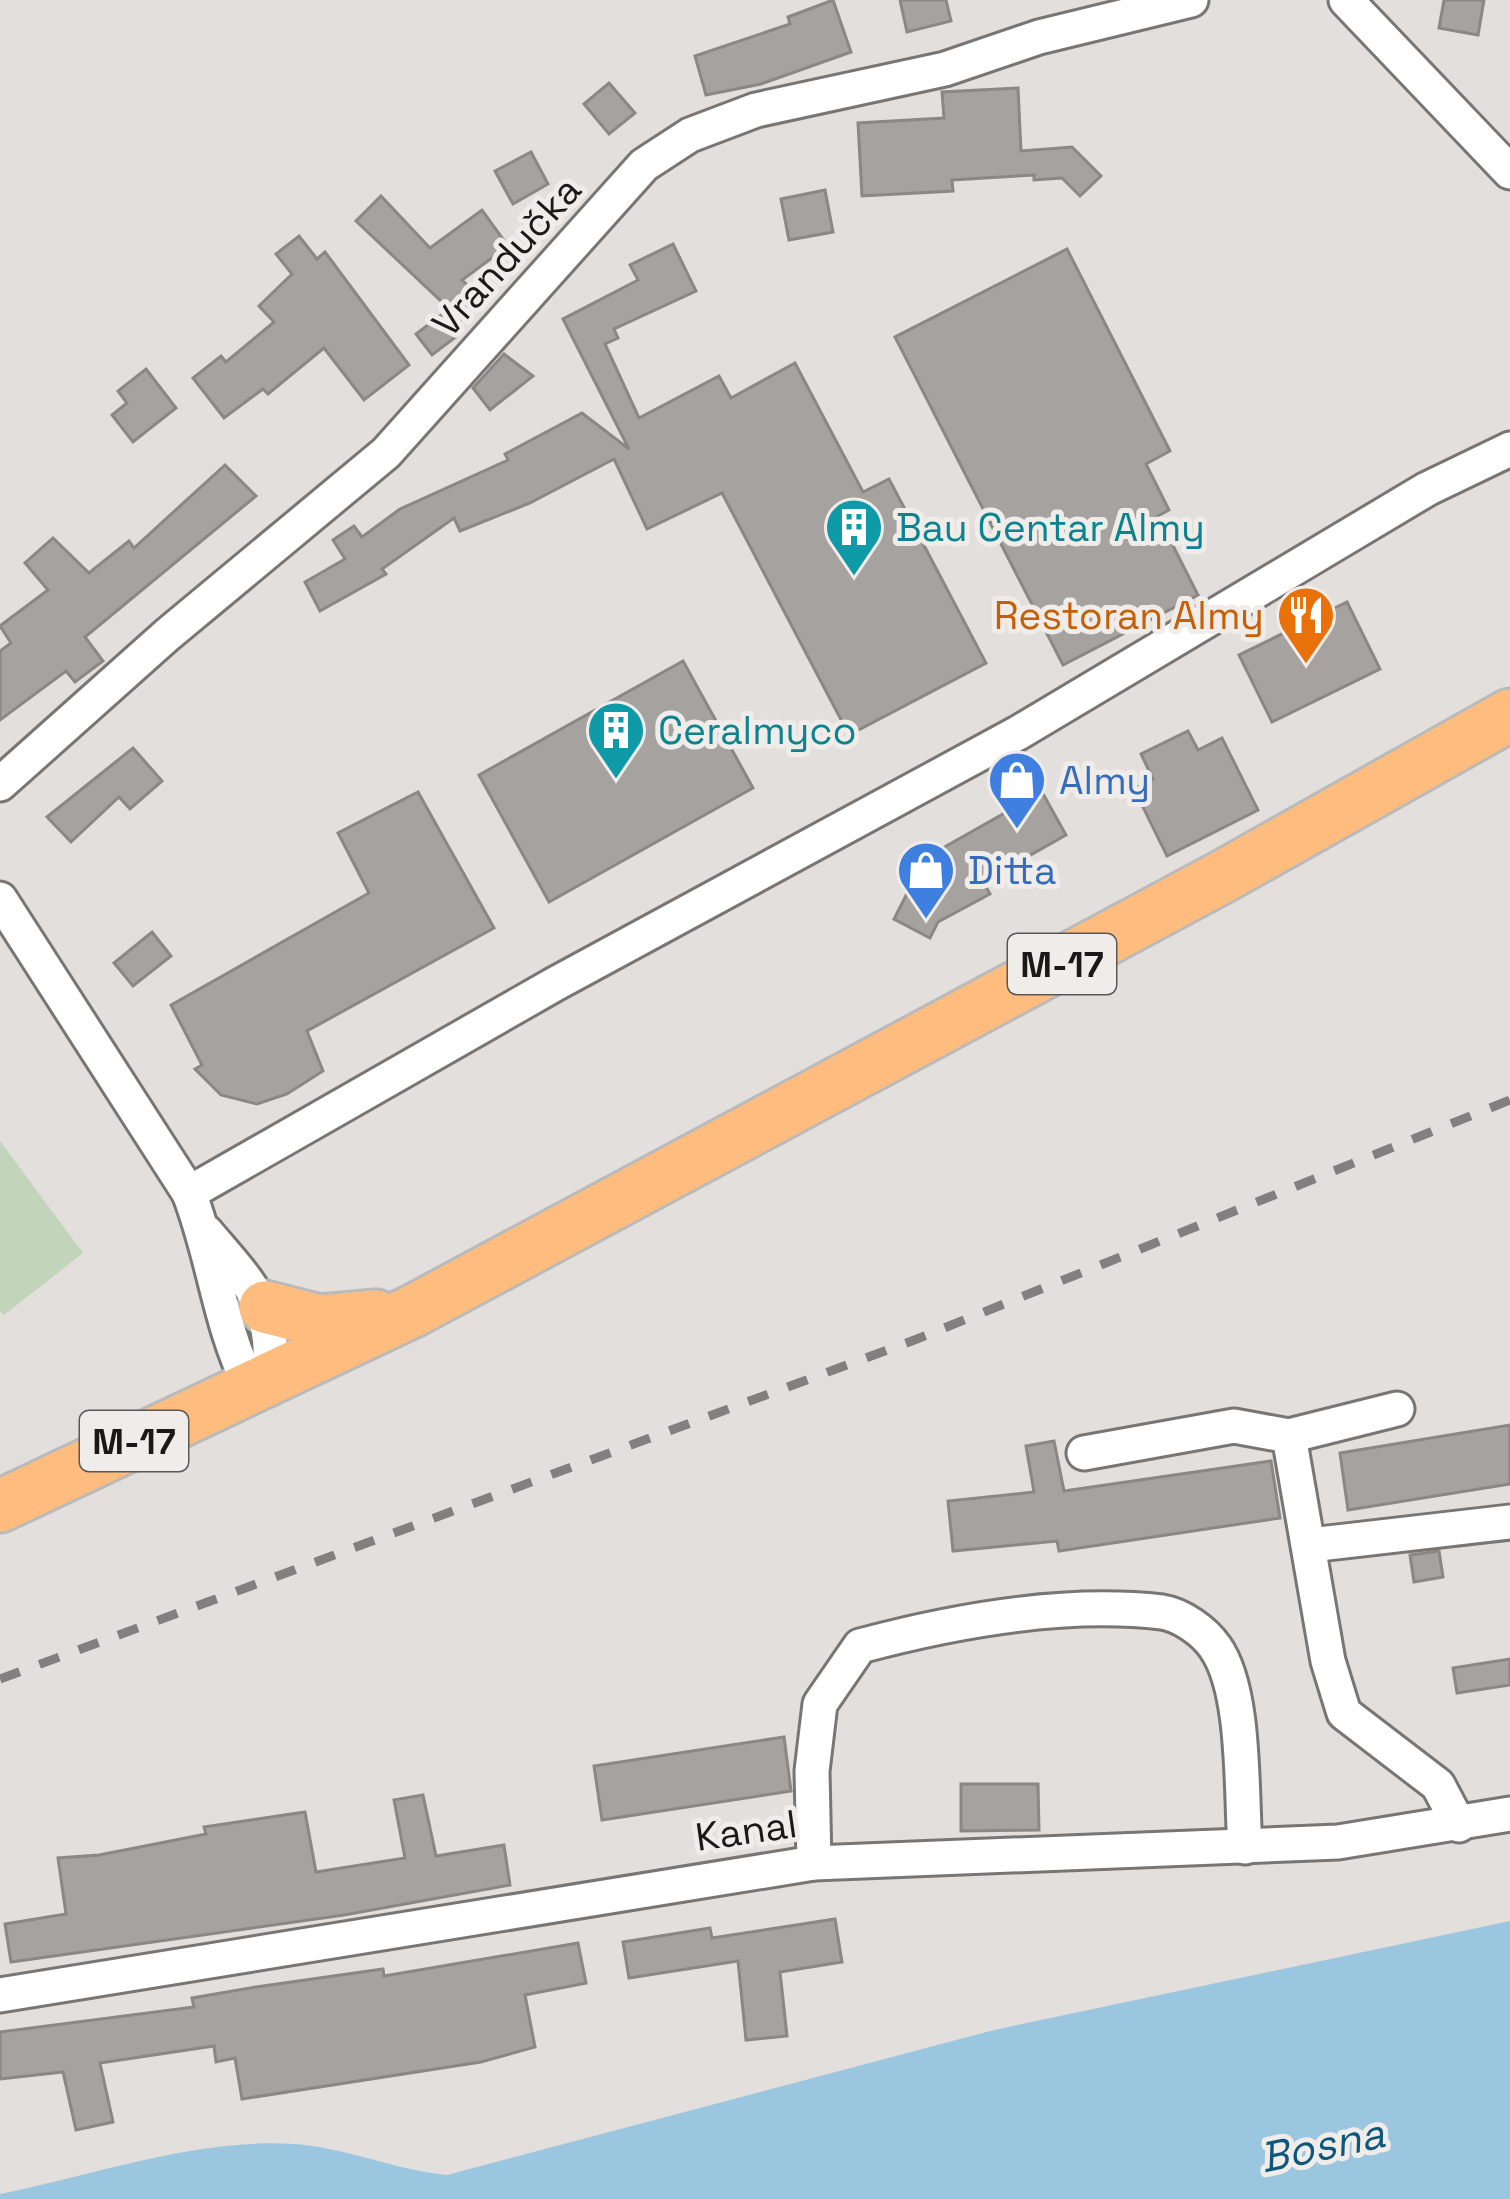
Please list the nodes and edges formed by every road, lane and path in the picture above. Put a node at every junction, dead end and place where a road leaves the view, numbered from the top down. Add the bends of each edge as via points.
1 (1191, 0) edge
2 (1346, 0) edge
3 (1510, 172) edge
4 (1510, 449) edge
5 (1510, 716) edge
6 (0, 784) edge
7 (0, 898) edge
8 (189, 1193) junction
9 (203, 1229) junction
10 (265, 1307) junction
11 (412, 1311) junction
12 (259, 1381) junction
13 (1397, 1409) dead end
14 (1289, 1436) junction
15 (1084, 1453) dead end
16 (0, 1506) edge
17 (1510, 1522) edge
18 (1310, 1545) junction
19 (1510, 1814) edge
20 (1459, 1825) junction
21 (1245, 1846) junction
22 (814, 1863) junction
23 (0, 1995) edge

1 - 6 street, Vrandučka via 945,69 756,110 690,135 644,165 386,452
2 - 3 street
4 - 8 street via 1426,489 1018,734 554,984
5 - 11 main road, M-17
7 - 8 street
8 - 9 street
9 - 10 street
9 - 12 street via 231,1348
10 - 11 main road via 320,1321
10 - 12 street via 272,1348
11 - 12 main road, M-17
12 - 16 main road, M-17
13 - 14 street
14 - 15 street via 1234,1426
14 - 18 street
17 - 18 street
18 - 20 street via 1344,1712 1438,1785
19 - 20 street, Kanal
20 - 21 street, Kanal
21 - 22 street, Kanal
21 - 22 street via 1231,1682 1215,1646 1165,1612 1072,1613 955,1621 860,1646 820,1704
22 - 23 street, Kanal

